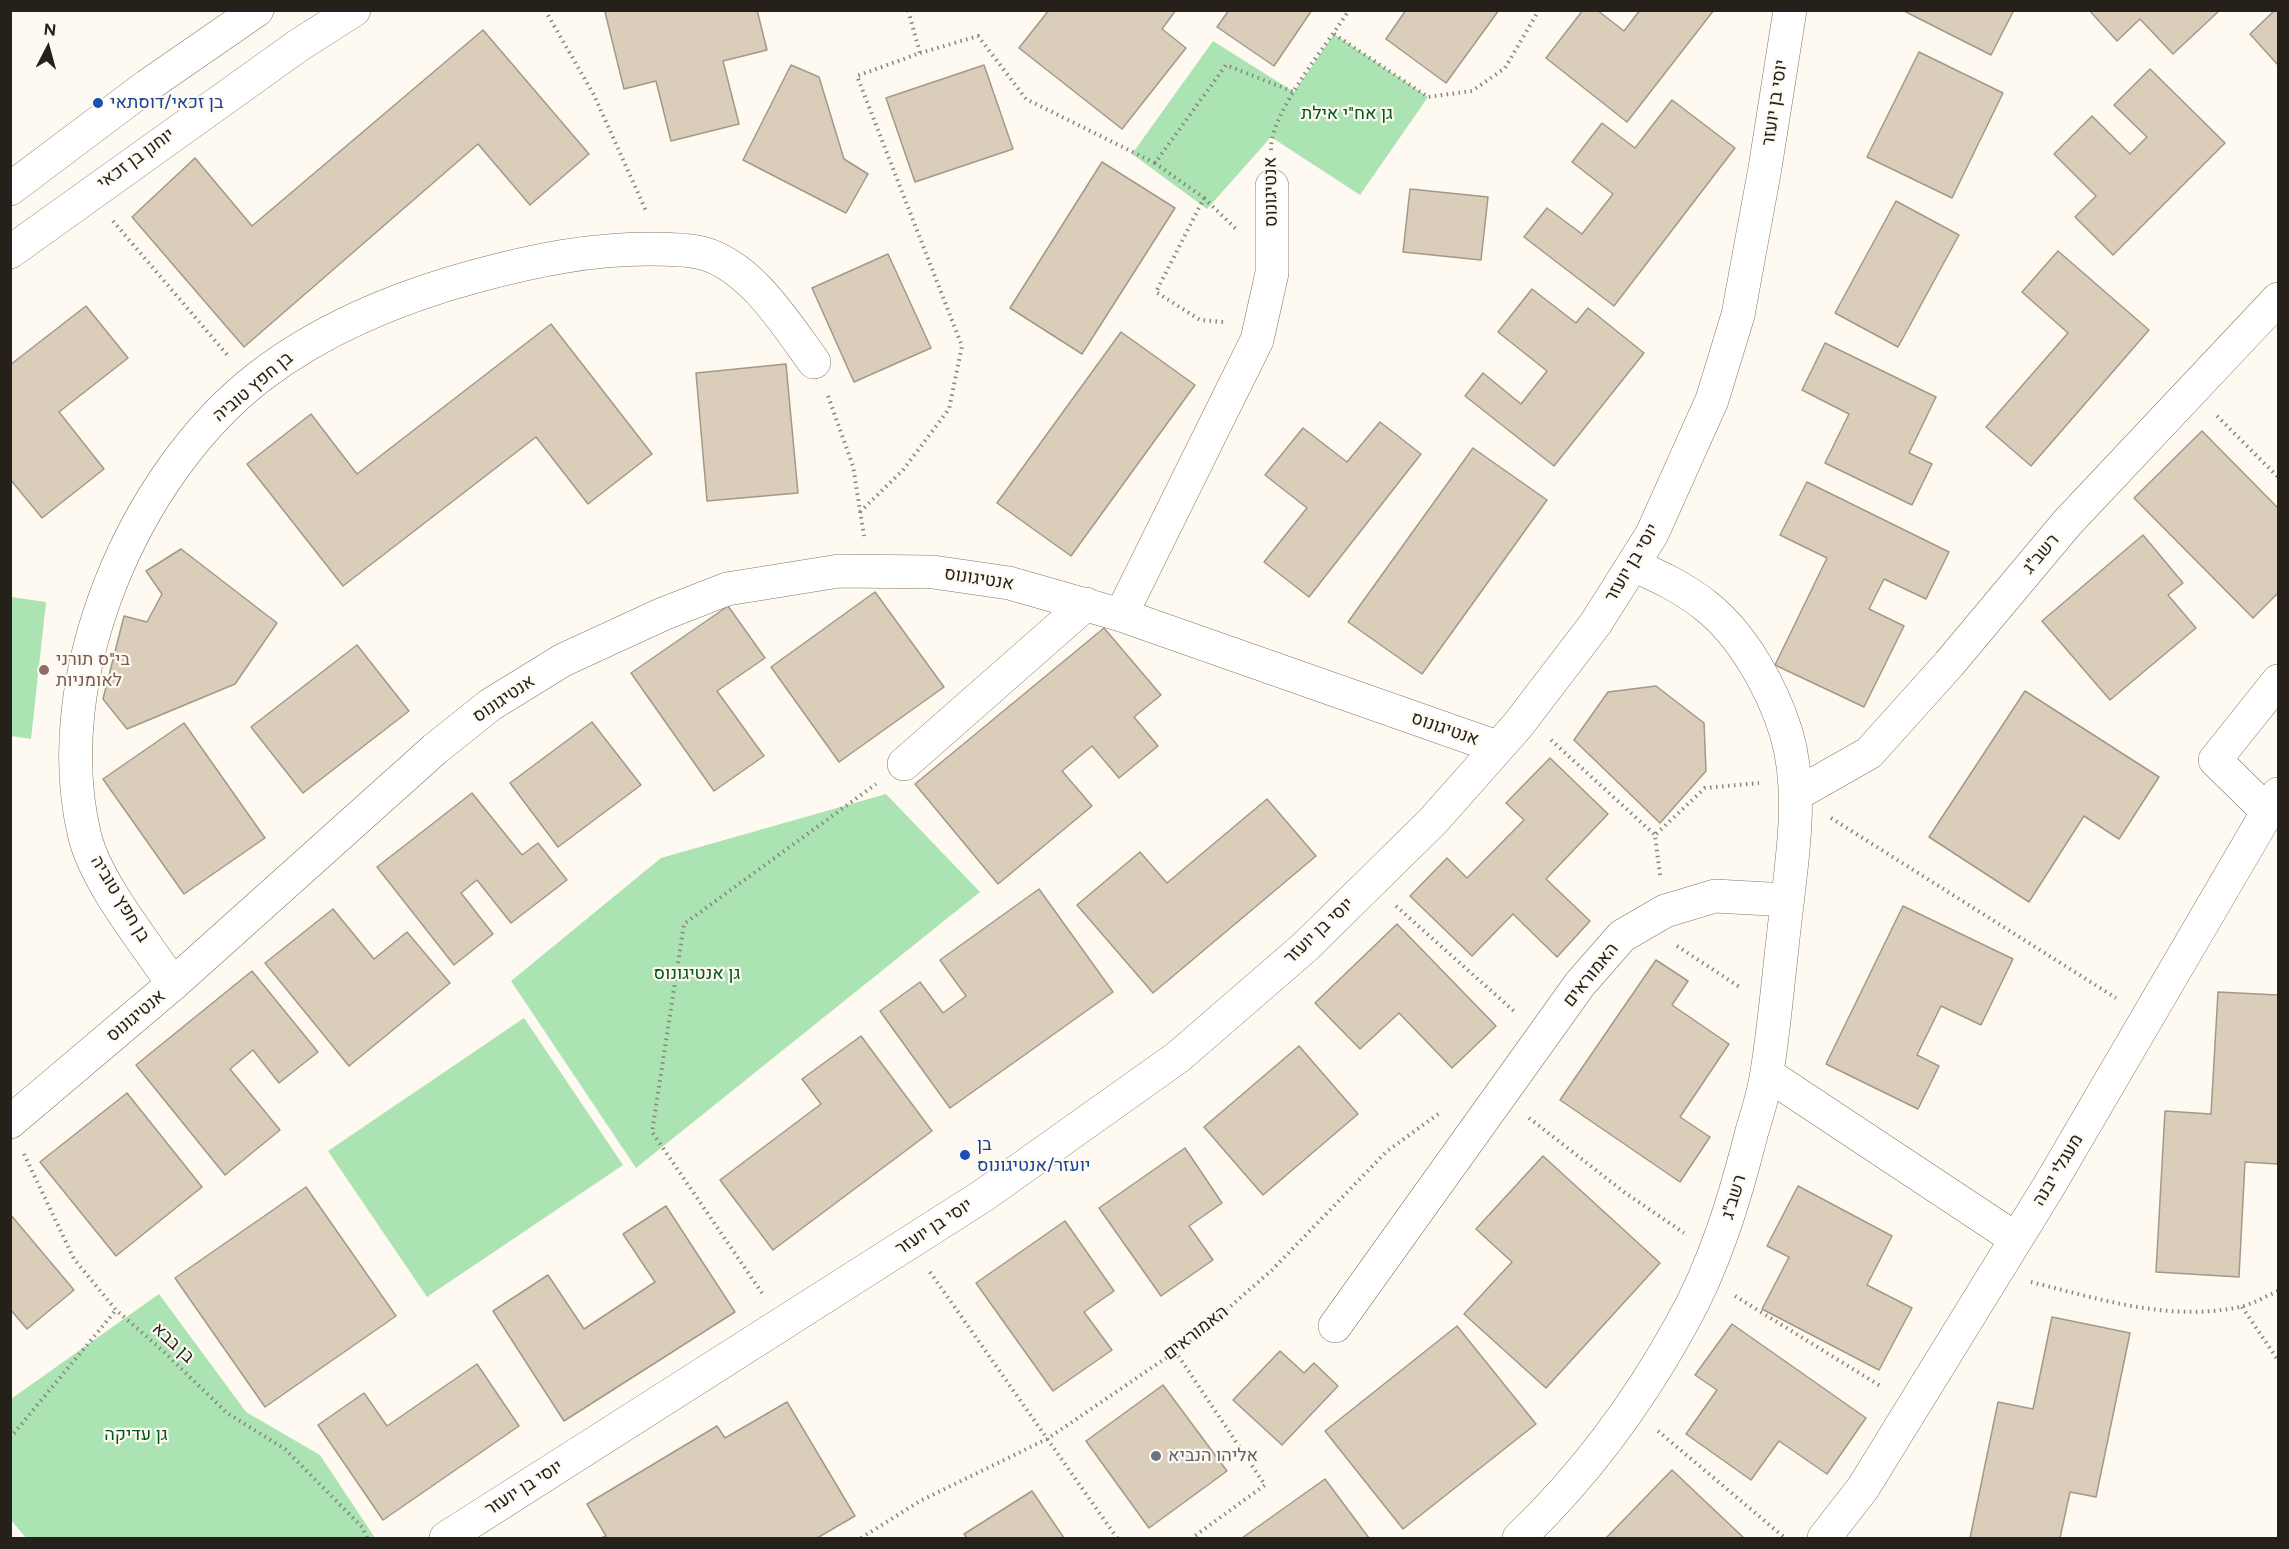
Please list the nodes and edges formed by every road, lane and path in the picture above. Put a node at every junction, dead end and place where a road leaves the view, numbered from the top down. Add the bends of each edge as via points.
1 (257, 10) edge
2 (354, 10) edge
3 (545, 10) edge
4 (908, 10) edge
5 (1349, 10) edge
6 (1539, 10) edge
7 (1790, 10) edge
8 (1334, 34) junction
9 (920, 52) junction
10 (1294, 92) junction
11 (1155, 163) junction
12 (1272, 186) joint
13 (10, 189) edge
14 (90, 193) junction
15 (663, 249) junction
16 (10, 252) edge
17 (2278, 299) edge
18 (1260, 326) junction
19 (814, 362) joint
20 (252, 384) junction
21 (2191, 391) junction
22 (2278, 477) edge
23 (860, 512) junction
24 (1633, 565) junction
25 (869, 571) junction
26 (1086, 604) junction
27 (1121, 615) junction
28 (2278, 681) edge
29 (1497, 747) junction
30 (904, 764) joint
31 (1590, 778) junction
32 (1795, 788) junction
33 (2273, 803) edge
34 (1655, 835) junction
35 (1862, 837) dead end
36 (1370, 883) junction
37 (1787, 900) junction
38 (1654, 917) junction
39 (173, 984) junction
40 (1774, 1010) junction
41 (2147, 1018) junction
42 (1544, 1037) junction
43 (1767, 1074) junction
44 (1501, 1096) junction
45 (15, 1134) edge
46 (2016, 1239) junction
47 (910, 1243) junction
48 (1709, 1265) junction
49 (1996, 1272) junction
50 (751, 1276) dead end
51 (2278, 1291) edge
52 (2242, 1307) junction
53 (116, 1310) junction
54 (1335, 1326) dead end
55 (1175, 1351) junction
56 (2278, 1360) edge
57 (1913, 1406) junction
58 (1630, 1407) junction
59 (10, 1438) edge
60 (1047, 1439) junction
61 (368, 1539) edge
62 (446, 1539) edge
63 (861, 1539) edge
64 (1117, 1539) edge
65 (1192, 1539) edge
66 (1520, 1539) edge
67 (1785, 1539) edge
68 (1824, 1539) edge

1 - 13 street via 147,86
2 - 14 street, יוחנן בן זכאי
3 - 15 path via 594,95
4 - 9 path
5 - 8 path, אנטיגונוס
6 - 8 path via 1505,68 1472,91 1428,97
7 - 24 street, יוסי בן יועזר via 1738,315 1712,400 1652,534
8 - 10 path, אנטיגונוס
9 - 11 path via 978,36 1026,99
9 - 23 path via 857,76 962,346 949,409 903,470
10 - 11 path via 1226,65
10 - 12 path, אנטיגונוס via 1271,137
11 - 18 path via 1204,198 1156,292 1200,320
12 - 18 street, אנטיגונוס via 1272,273
14 - 16 street, יוחנן בן זכאי
14 - 20 path
15 - 19 street, בן חפץ טוביה via 703,253 737,272 769,301
15 - 20 street, בן חפץ טוביה via 609,249 537,260 409,296 310,341
17 - 21 street, רשב"ג
18 - 27 street, אנטיגונוס via 1257,340
19 - 23 path via 853,466
20 - 39 street, בן חפץ טוביה via 219,411 179,458 118,563 96,622 80,697 74,755 86,839 98,870
21 - 22 path
21 - 32 street, רשב"ג via 2067,524 1869,753
23 - 25 path
24 - 29 street, יוסי בן יועזר via 1596,623
24 - 32 street, רשב"ג via 1670,582 1707,606 1739,642 1764,683 1785,732
25 - 26 street, אנטיגונוס via 933,572 1009,583
25 - 39 street, אנטיגונוס via 788,577 728,589 563,660 490,705 435,749
26 - 27 street, אנטיגונוס
26 - 30 street
27 - 29 street, אנטיגונוס
28 - 33 street via 2215,760
29 - 36 street, יוסי בן יועזר via 1433,821
30 - 50 path via 684,924 652,1132
31 - 31 path via 1554,742 1546,735 1555,741
31 - 34 path
32 - 34 path via 1705,788
32 - 37 street, רשב"ג
33 - 41 street, מעגלי יבנה
34 - 38 path
35 - 41 path
36 - 42 path
36 - 47 street, יוסי בן יועזר via 1305,947 1178,1057
37 - 38 street, האמוראים via 1715,896
37 - 40 street, רשב"ג
38 - 40 path
38 - 42 street, האמוראים via 1622,936 1580,984
39 - 45 street, אנטיגונוס
40 - 43 street, רשב"ג
41 - 46 street, מעגלי יבנה
42 - 44 street, האמוראים
43 - 46 street
43 - 48 street, רשב"ג via 1746,1158
44 - 48 path via 1670,1223
44 - 54 street, האמוראים
44 - 55 path, האמוראים via 1449,1106 1386,1152 1272,1270
45 - 53 path, בן בבא via 74,1259
46 - 49 street, מעגלי יבנה
47 - 60 path
47 - 62 street, יוסי בן יועזר
48 - 57 path
48 - 58 street, רשב"ג via 1682,1325
49 - 52 path via 2129,1307 2188,1313
49 - 57 street, מעגלי יבנה
51 - 52 path
52 - 56 path
53 - 59 path
53 - 61 path, בן בבא via 227,1413 285,1449 363,1527
55 - 60 path, האמוראים
55 - 65 path via 1265,1485
57 - 68 street, מעגלי יבנה via 1863,1488
58 - 66 street, רשב"ג via 1562,1497
58 - 67 path
60 - 63 path, האמוראים via 920,1501
60 - 64 path

